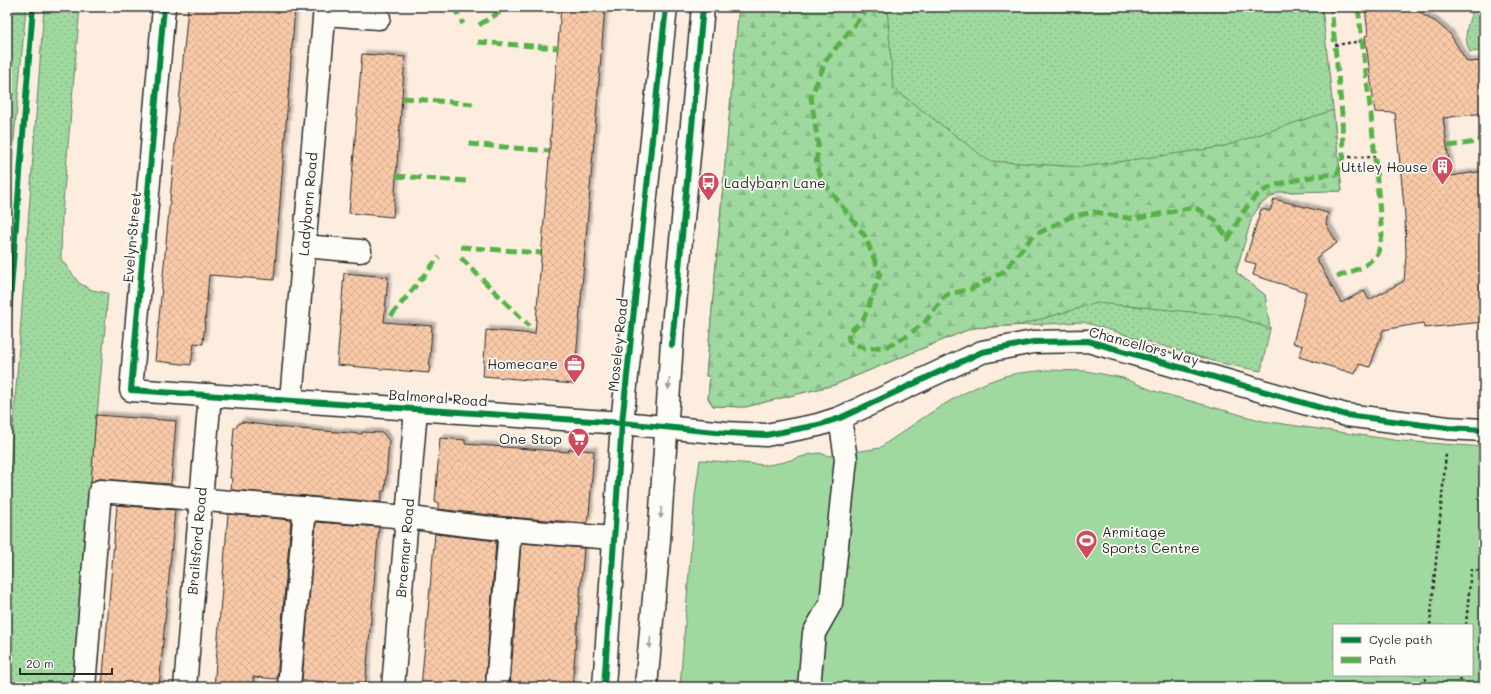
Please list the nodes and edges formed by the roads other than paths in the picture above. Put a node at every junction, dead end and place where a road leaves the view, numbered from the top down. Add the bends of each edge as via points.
1 (164, 7) edge
2 (666, 7) edge
3 (703, 7) edge
4 (325, 10) edge
5 (379, 18) dead end
6 (304, 246) junction
7 (360, 251) dead end
8 (210, 395) junction
9 (291, 400) junction
10 (416, 409) junction
11 (840, 418) junction
12 (622, 423) junction
13 (665, 428) junction
14 (1484, 430) edge
15 (201, 500) junction
16 (305, 508) junction
17 (407, 517) junction
18 (510, 529) junction
19 (614, 538) junction
20 (84, 687) edge
21 (185, 687) edge
22 (289, 687) edge
23 (393, 687) edge
24 (497, 687) edge
25 (604, 687) edge
26 (646, 687) edge
27 (809, 687) edge

1 - 8 street, Evelyn Street via 130,390
2 - 12 street, Moseley Road
3 -> 13 street
4 - 5 street
4 - 6 street, Ladybarn Road
6 - 7 street
6 - 9 street, Ladybarn Road
8 - 9 street, Balmoral Road
8 - 15 street, Brailsford Road
9 - 10 street, Balmoral Road
10 - 12 street, Balmoral Road
10 - 17 street, Braemar Road
11 - 13 street, Chancellors Way via 766,435
11 - 14 street, Chancellors Way via 982,352 1033,342 1088,341 1346,415
11 - 27 street via 846,459 831,603 814,633
12 - 13 street, Balmoral Road
12 - 19 street, Moseley Road
13 -> 26 street via 659,541
15 - 16 street
15 - 20 street via 100,491
15 - 21 street, Brailsford Road
16 - 17 street
16 - 22 street
17 - 18 street
17 - 23 street, Braemar Road
18 - 19 street
18 - 24 street
19 - 25 street, Moseley Road

